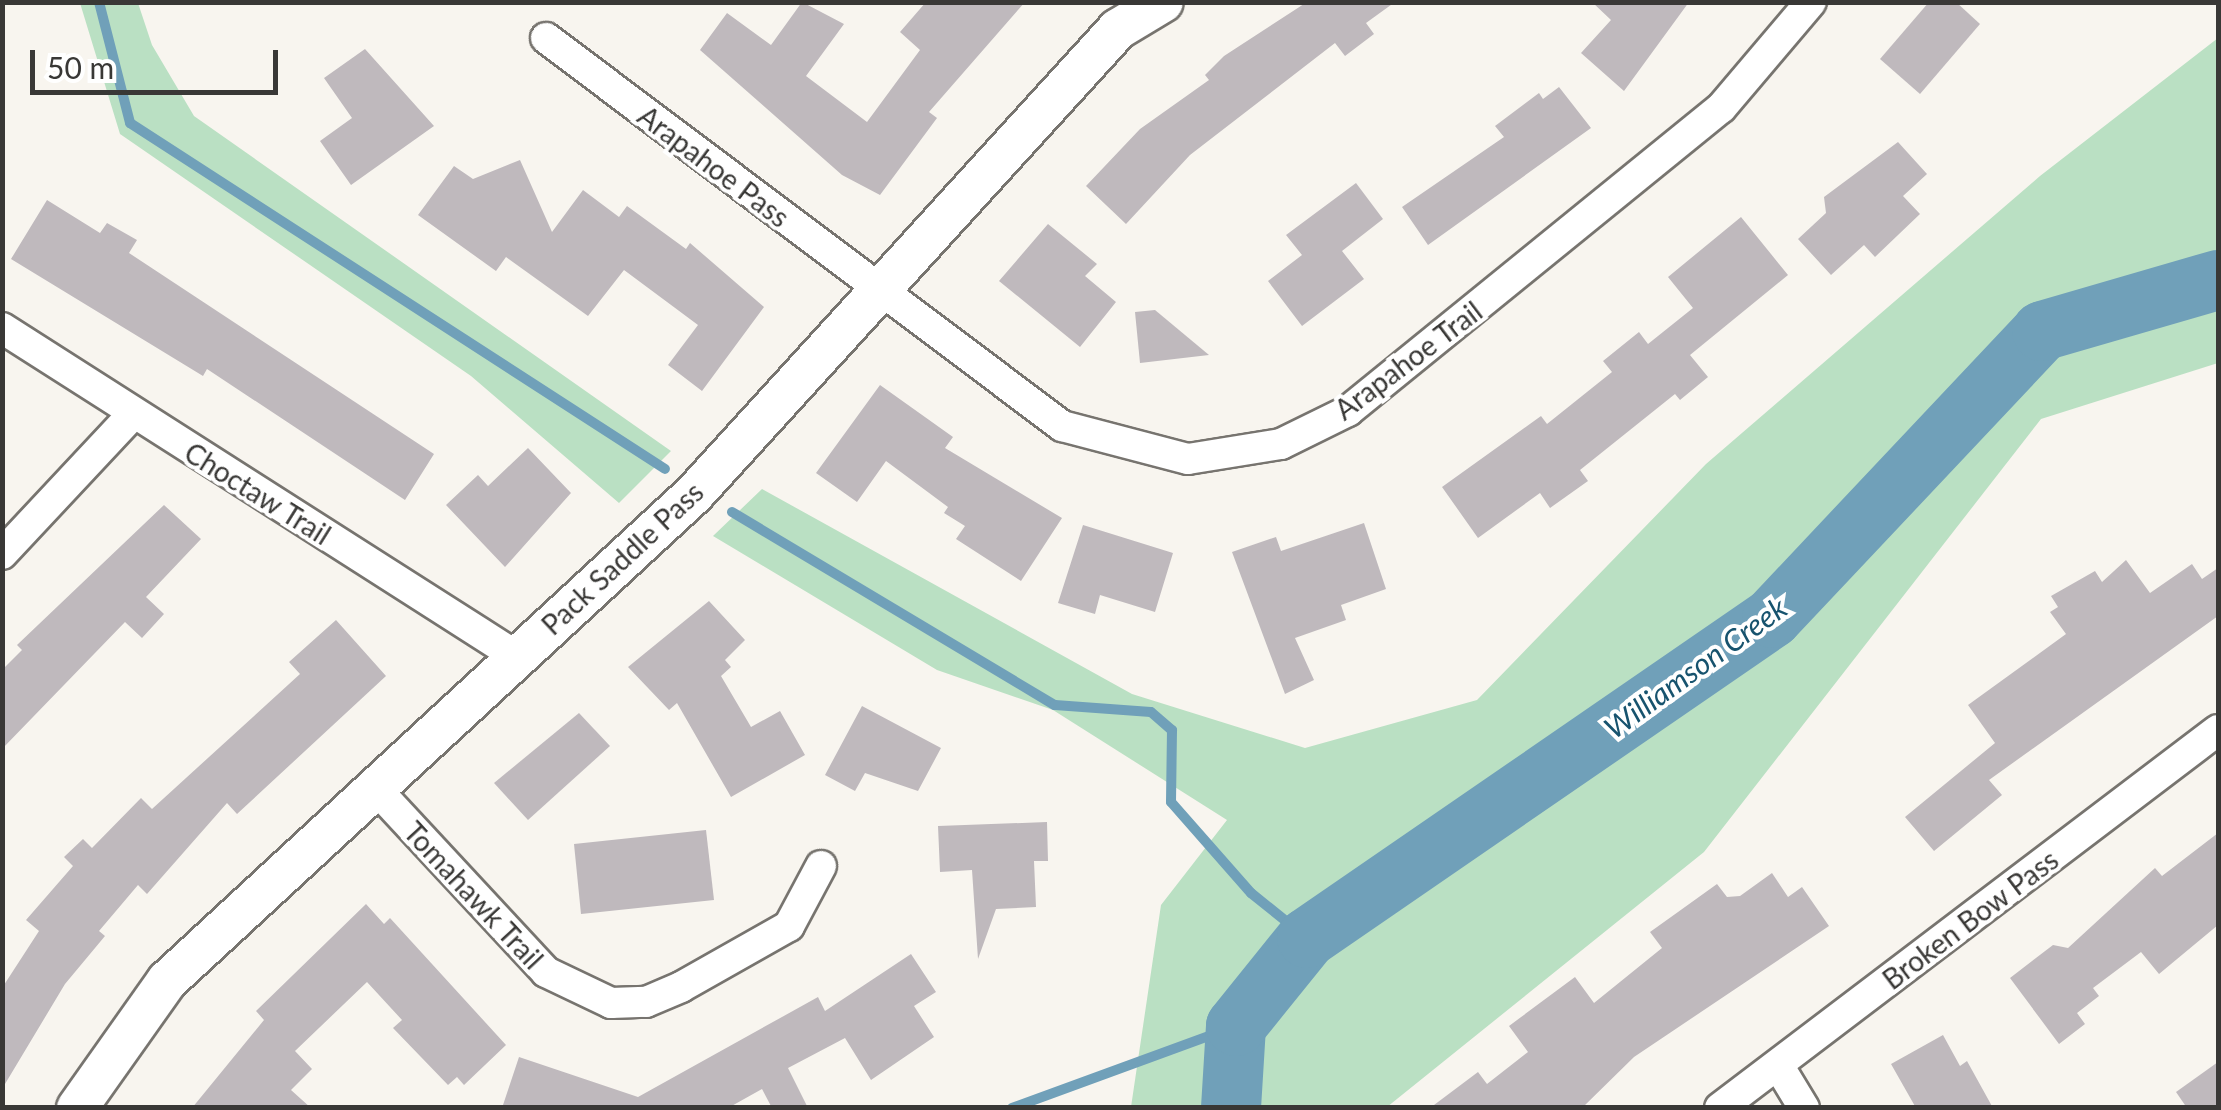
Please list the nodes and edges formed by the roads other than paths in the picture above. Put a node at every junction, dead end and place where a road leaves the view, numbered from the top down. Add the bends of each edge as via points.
1 (1163, 2) edge
2 (1812, 2) edge
3 (546, 38) dead end
4 (881, 294) junction
5 (2, 328) edge
6 (133, 414) junction
7 (2, 554) edge
8 (516, 656) junction
9 (2218, 730) edge
10 (377, 790) junction
11 (820, 866) dead end
12 (1778, 1065) junction
13 (77, 1108) edge
14 (1720, 1108) edge
15 (1804, 1108) edge

1 - 4 street, Pack Saddle Pass via 1118,29
2 - 4 street, Arapahoe Trail via 1721,108 1348,411 1281,444 1188,459 1062,426
3 - 4 street, Arapahoe Pass
4 - 8 street, Pack Saddle Pass via 694,494
5 - 6 street, Choctaw Trail
6 - 7 street
6 - 8 street, Choctaw Trail
8 - 10 street, Pack Saddle Pass
9 - 12 street, Broken Bow Pass
10 - 11 street, Tomahawk Trail via 546,972 611,1003 646,1002 681,987 789,926
10 - 13 street, Pack Saddle Pass via 167,981
12 - 14 street, Broken Bow Pass
12 - 15 street

